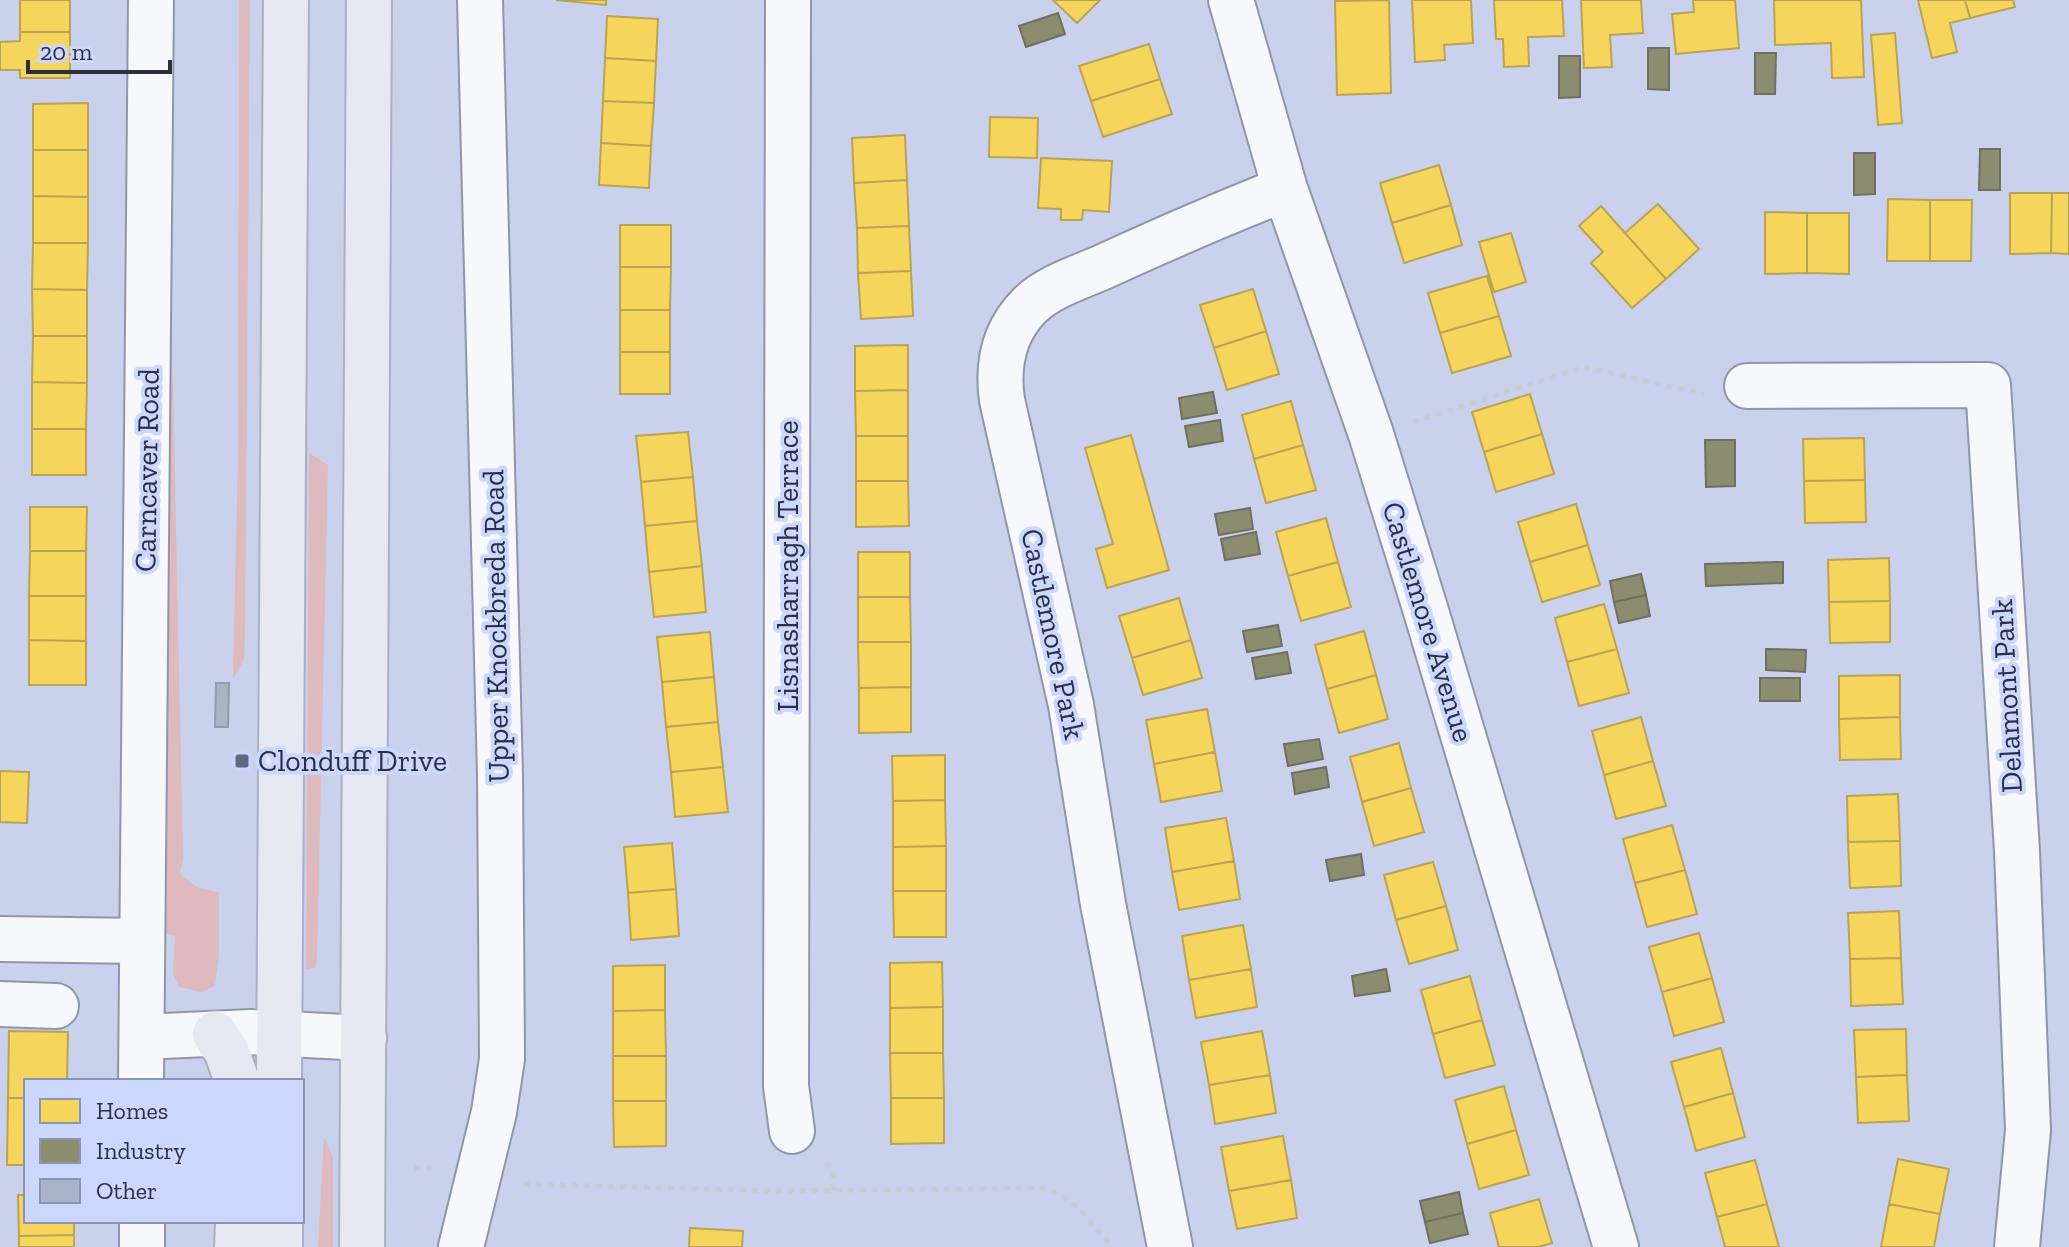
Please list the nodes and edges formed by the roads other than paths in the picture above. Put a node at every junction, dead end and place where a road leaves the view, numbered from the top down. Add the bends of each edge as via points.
1 (151, 0) edge
2 (286, 0) edge
3 (369, 0) edge
4 (480, 0) edge
5 (788, 0) edge
6 (1231, 0) edge
7 (1285, 189) junction
8 (1747, 386) road end
9 (0, 939) edge
10 (141, 941) junction
11 (0, 1004) edge
12 (56, 1006) dead end
13 (279, 1033) junction
14 (215, 1034) junction
15 (142, 1037) junction
16 (364, 1038) junction
17 (141, 1079) edge
18 (236, 1079) edge
19 (279, 1079) edge
20 (792, 1131) dead end
21 (142, 1223) edge
22 (238, 1223) edge
23 (280, 1223) edge
24 (142, 1247) edge
25 (237, 1247) edge
26 (280, 1247) edge
27 (362, 1247) edge
28 (461, 1247) edge
29 (1170, 1247) edge
30 (1616, 1247) edge
31 (2017, 1247) edge

1 - 10 street, Carncaver Road
2 - 13 highway
3 - 16 highway
4 - 28 street, Upper Knockbreda Road via 502,1059
5 - 20 street, Lisnasharragh Terrace via 786,1086
6 - 7 street, Castlemore Avenue
7 - 29 street, Castlemore Park via 1048,292 1014,325 998,374 1071,705 1103,904
7 - 30 street, Castlemore Avenue via 1371,434
8 - 31 street, Delamont Park via 1988,385 2028,1130
9 - 10 street
10 - 15 street, Carncaver Road
11 - 12 street
13 - 14 street
13 - 16 street
13 - 19 highway
14 - 15 street
14 - 18 highway
15 - 17 street, Carncaver Road
16 - 27 highway
21 - 24 street
22 - 25 highway
23 - 26 highway

